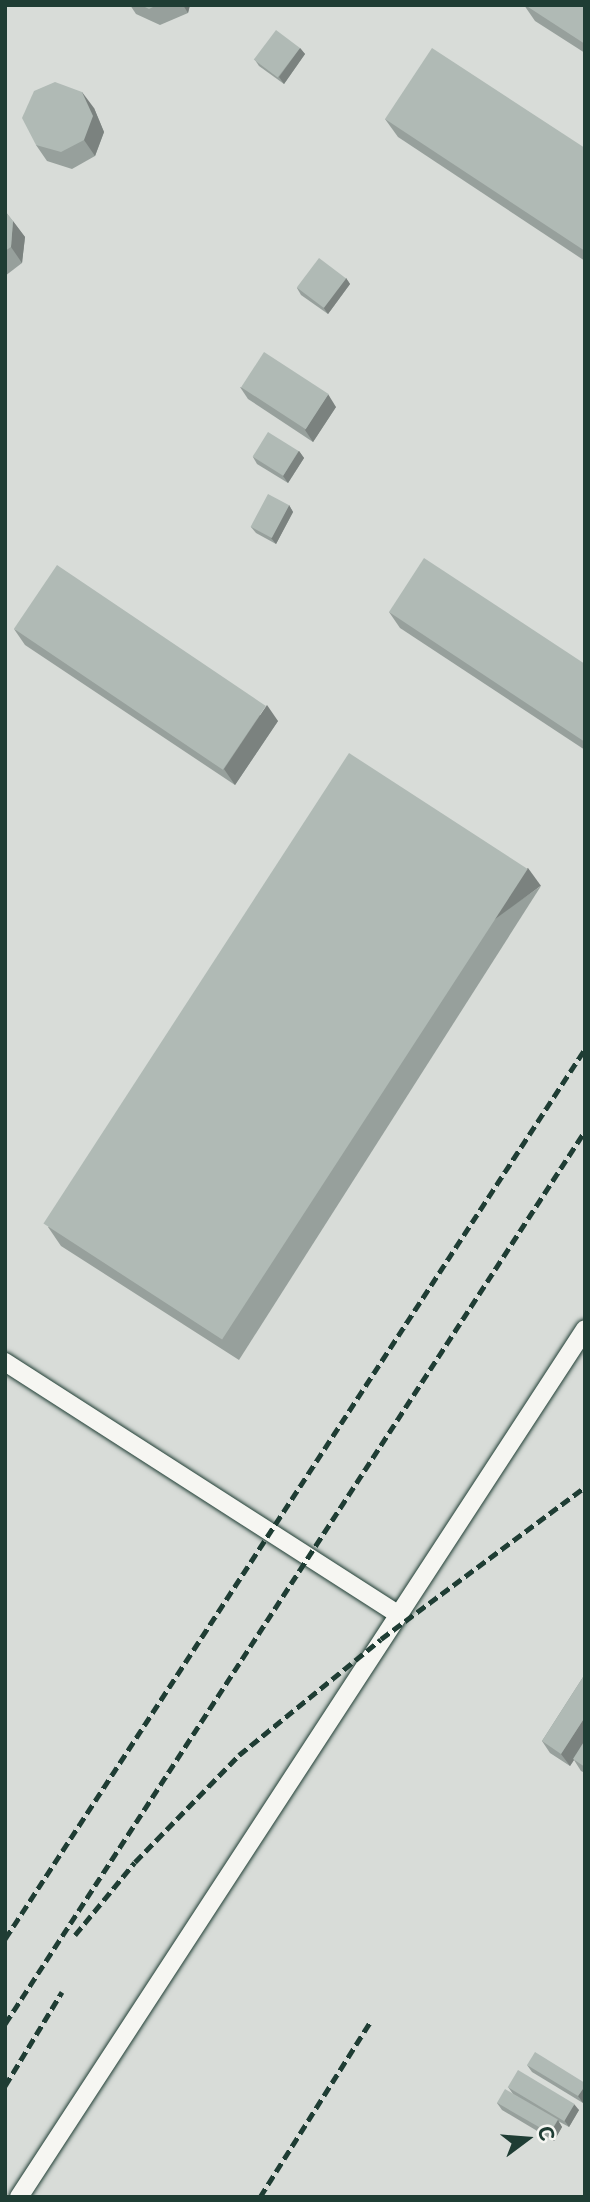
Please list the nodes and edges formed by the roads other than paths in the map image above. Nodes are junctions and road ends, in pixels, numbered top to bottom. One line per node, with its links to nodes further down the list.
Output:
1 (585, 1329): 3 (lane)
2 (5, 1362): 3 (lane)
3 (398, 1614): 4 (lane)
4 (19, 2197)

